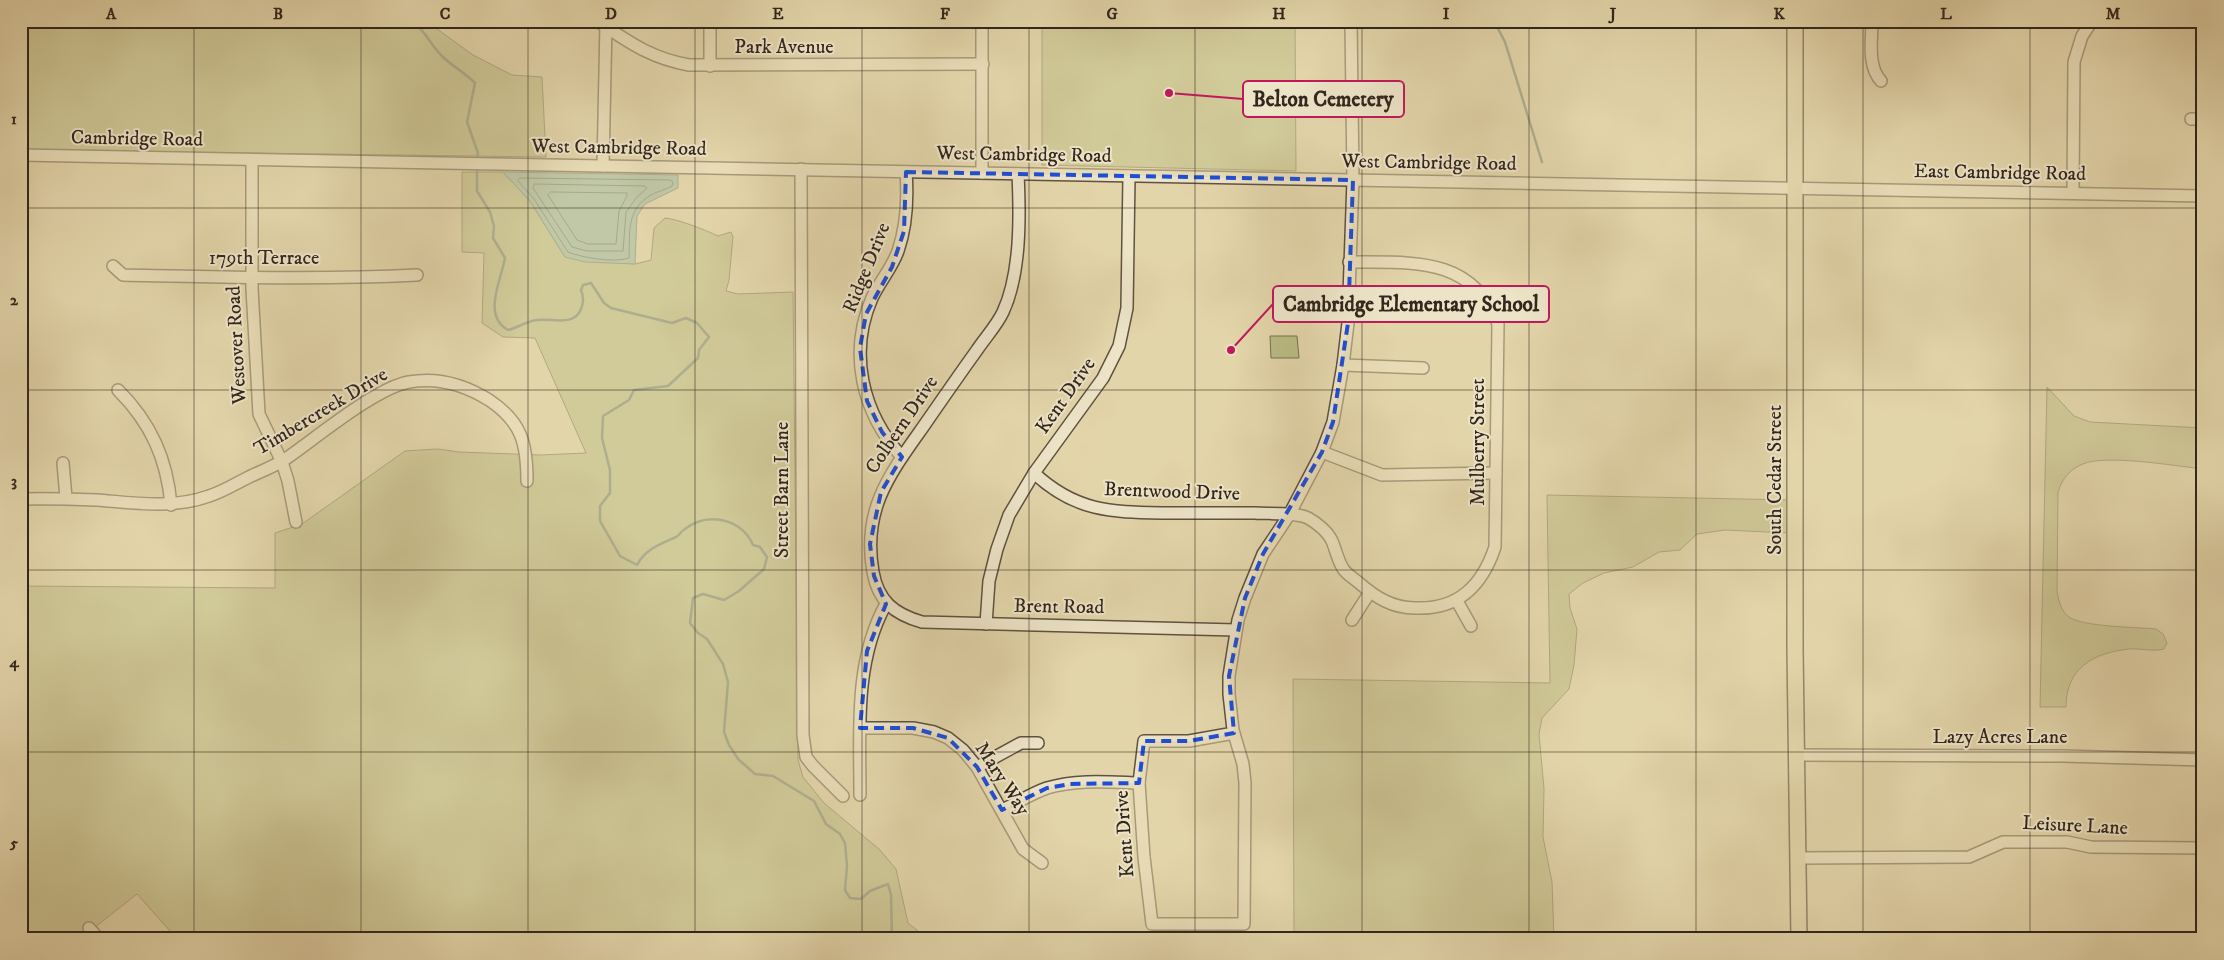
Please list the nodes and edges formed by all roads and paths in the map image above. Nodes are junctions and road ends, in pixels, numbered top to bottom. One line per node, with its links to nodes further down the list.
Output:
1 (710, 21): 9 (street)
2 (982, 21): 8 (street)
3 (1351, 21): 19 (street)
4 (1795, 21): 20 (main road, South Cedar Street)
5 (1872, 21): 10 (street)
6 (2092, 21): 21 (street)
7 (603, 23): 9 (street, Park Avenue); 13 (street)
8 (983, 64): 9 (street, Park Avenue); 16 (street)
9 (710, 66)
10 (1881, 81)
11 (21, 155): 12 (street, Cambridge Road)
12 (252, 160): 13 (street, West Cambridge Road); 26 (street, Westover Road)
13 (603, 166): 14 (street, West Cambridge Road)
14 (801, 169): 15 (street, West Cambridge Road); 58 (street, Street Barn Lane)
15 (906, 172): 16 (street, West Cambridge Road); 31 (street, Ridge Drive)
16 (982, 174): 17 (street, West Cambridge Road)
17 (1018, 174): 18 (street, West Cambridge Road); 31 (street, Colbern Drive)
18 (1129, 176): 19 (street, West Cambridge Road); 34 (street, Kent Drive)
19 (1353, 180): 20 (street, West Cambridge Road); 23 (street)
20 (1796, 189): 21 (street, East Cambridge Road); 53 (main road, South Cedar Street)
21 (2073, 194): 22 (street, East Cambridge Road)
22 (2203, 196)
23 (1349, 262): 27 (street); 35 (street, Mulberry Street)
24 (113, 266): 26 (street, 179th Terrace)
25 (417, 275): 26 (street, 179th Terrace)
26 (252, 278): 32 (street, Westover Road)
27 (1343, 365): 28 (street); 30 (street)
28 (1423, 368)
29 (118, 390): 39 (street)
30 (1322, 452): 35 (street); 40 (street)
31 (902, 457): 45 (street, Colbern Drive)
32 (282, 462): 36 (street, Timbercreek Drive); 39 (street, Timbercreek Drive); 41 (street, Westover Road)
33 (63, 463): 37 (street)
34 (1034, 473): 40 (street, Brentwood Drive); 47 (street, Kent Drive)
35 (1496, 473): 42 (street, Mulberry Street)
36 (527, 481)
37 (66, 498): 38 (street, Timbercreek Drive); 39 (street, Timbercreek Drive)
38 (21, 499)
39 (171, 505)
40 (1289, 514): 43 (street, Brentwood Drive); 49 (street)
41 (296, 522)
42 (1495, 548): 44 (street, Brentwood Drive)
43 (1370, 592): 44 (street, Brentwood Drive); 46 (street)
44 (1457, 601): 48 (street)
45 (886, 604): 47 (street, Brent Road); 50 (street)
46 (1352, 620)
47 (986, 624): 49 (street, Brent Road)
48 (1471, 626)
49 (1236, 630): 51 (street)
50 (860, 728): 55 (street, Mary Way); 57 (street)
51 (1234, 733): 56 (street, Kent Drive); 56 (street, Kent Drive)
52 (1038, 743): 55 (street)
53 (1797, 755): 54 (street, Lazy Acres Lane); 61 (main road, South Cedar Street)
54 (2203, 760)
55 (976, 767): 59 (street, Mary Way)
56 (1140, 783): 59 (street)
57 (860, 795)
58 (843, 796)
59 (1002, 810): 62 (street, Mary Way)
60 (2203, 848): 61 (street, Leisure Lane)
61 (1798, 858): 65 (main road, South Cedar Street)
62 (1042, 863)
63 (89, 928): 64 (street)
64 (99, 939)
65 (1799, 939)

